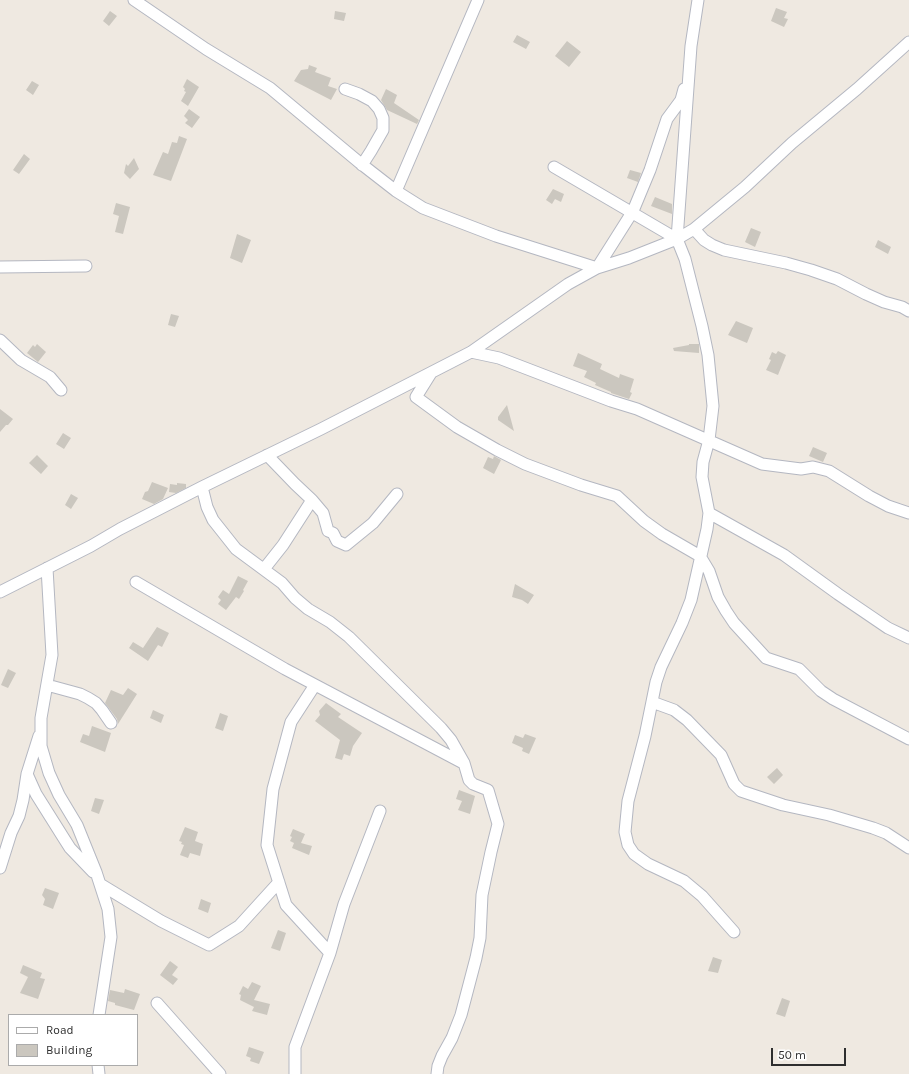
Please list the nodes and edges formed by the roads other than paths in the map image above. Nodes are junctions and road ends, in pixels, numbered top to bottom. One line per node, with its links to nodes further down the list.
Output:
1 (134, 0): 7 (street)
2 (478, 0): 9 (street)
3 (698, 0): 5 (street)
4 (909, 42): 11 (street)
5 (690, 70): 10 (street); 12 (street)
6 (345, 89): 7 (street)
7 (362, 165): 9 (street)
8 (554, 167): 10 (street)
9 (396, 191): 15 (street)
10 (632, 212): 12 (street); 15 (street)
11 (694, 229): 12 (street); 16 (street)
12 (677, 239): 15 (street); 21 (street)
13 (86, 266): 14 (street)
14 (0, 267)
15 (597, 268): 18 (street)
16 (909, 311)
17 (0, 340): 20 (street)
18 (471, 352): 19 (street); 21 (street)
19 (431, 373): 22 (street); 28 (street)
20 (61, 390)
21 (709, 440): 26 (street); 27 (street)
22 (267, 455): 23 (street); 25 (street)
23 (202, 487): 29 (street); 30 (street)
24 (397, 494): 25 (street)
25 (312, 500): 30 (street)
26 (709, 513): 28 (street); 33 (street)
27 (909, 513)
28 (700, 556): 36 (street); 39 (street)
29 (47, 568): 32 (street); 34 (street)
30 (264, 569): 40 (street)
31 (136, 582): 35 (street)
32 (0, 592)
33 (909, 638)
34 (47, 685): 37 (street); 38 (street)
35 (315, 685): 40 (street); 46 (street)
36 (652, 702): 43 (street); 47 (street)
37 (111, 723)
38 (40, 732): 41 (street); 45 (street)
39 (909, 739)
40 (464, 763): 53 (street)
41 (26, 774): 44 (street); 45 (street)
42 (380, 811): 48 (street)
43 (909, 848)
44 (0, 868)
45 (99, 880): 46 (street); 50 (street)
46 (279, 882): 48 (street)
47 (734, 932)
48 (330, 953): 52 (street)
49 (157, 1003): 51 (street)
50 (99, 1014)
51 (220, 1074)
52 (295, 1074)
53 (438, 1074)

